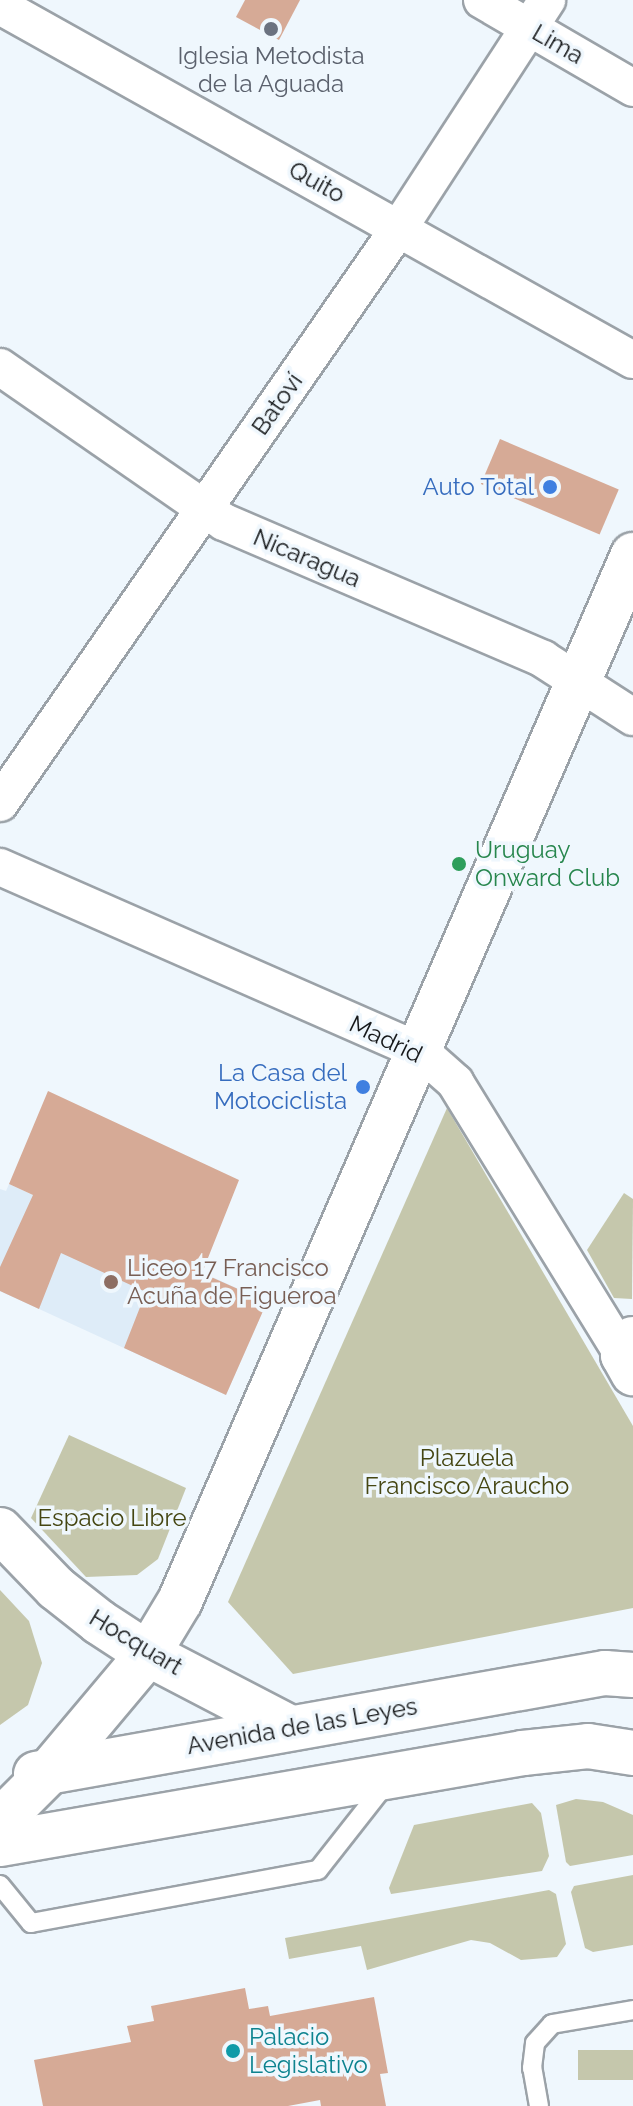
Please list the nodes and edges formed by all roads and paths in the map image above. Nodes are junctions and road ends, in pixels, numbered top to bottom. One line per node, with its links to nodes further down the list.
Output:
1 (482, 0): 3 (street, Lima)
2 (0, 6): 5 (street, Quito)
3 (540, 14): 4 (street, Lima); 5 (street, Batoví)
4 (633, 88)
5 (399, 228): 6 (street, Quito); 8 (street, Batoví)
6 (633, 360)
7 (0, 367): 8 (street, Nicaragua)
8 (205, 509): 10 (street, Nicaragua); 12 (street, Batoví)
9 (633, 555): 10 (main road)
10 (580, 682): 11 (street, Nicaragua); 14 (main road)
11 (633, 717)
12 (0, 803)
13 (0, 867): 14 (street, Madrid)
14 (420, 1051): 15 (street, Madrid); 17 (main road)
15 (630, 1356)
16 (0, 1530): 17 (main road, Hocquart)
17 (148, 1654): 20 (main road, Hocquart); 23 (main road)
18 (624, 1670): 19 (main road, Avenida de las Leyes)
19 (515, 1689): 20 (main road, Avenida de las Leyes); 21 (main road)
20 (290, 1728): 23 (main road, Avenida de las Leyes)
21 (588, 1746): 22 (main road); 24 (main road)
22 (633, 1753)
23 (49, 1772): 25 (main road, Avenida de las Leyes); 26 (main road)
24 (392, 1776): 27 (main road); 28 (lane)
25 (0, 1780)
26 (0, 1821)
27 (0, 1844)
28 (0, 1885)
29 (633, 2010): 30 (lane)
30 (539, 2106)

